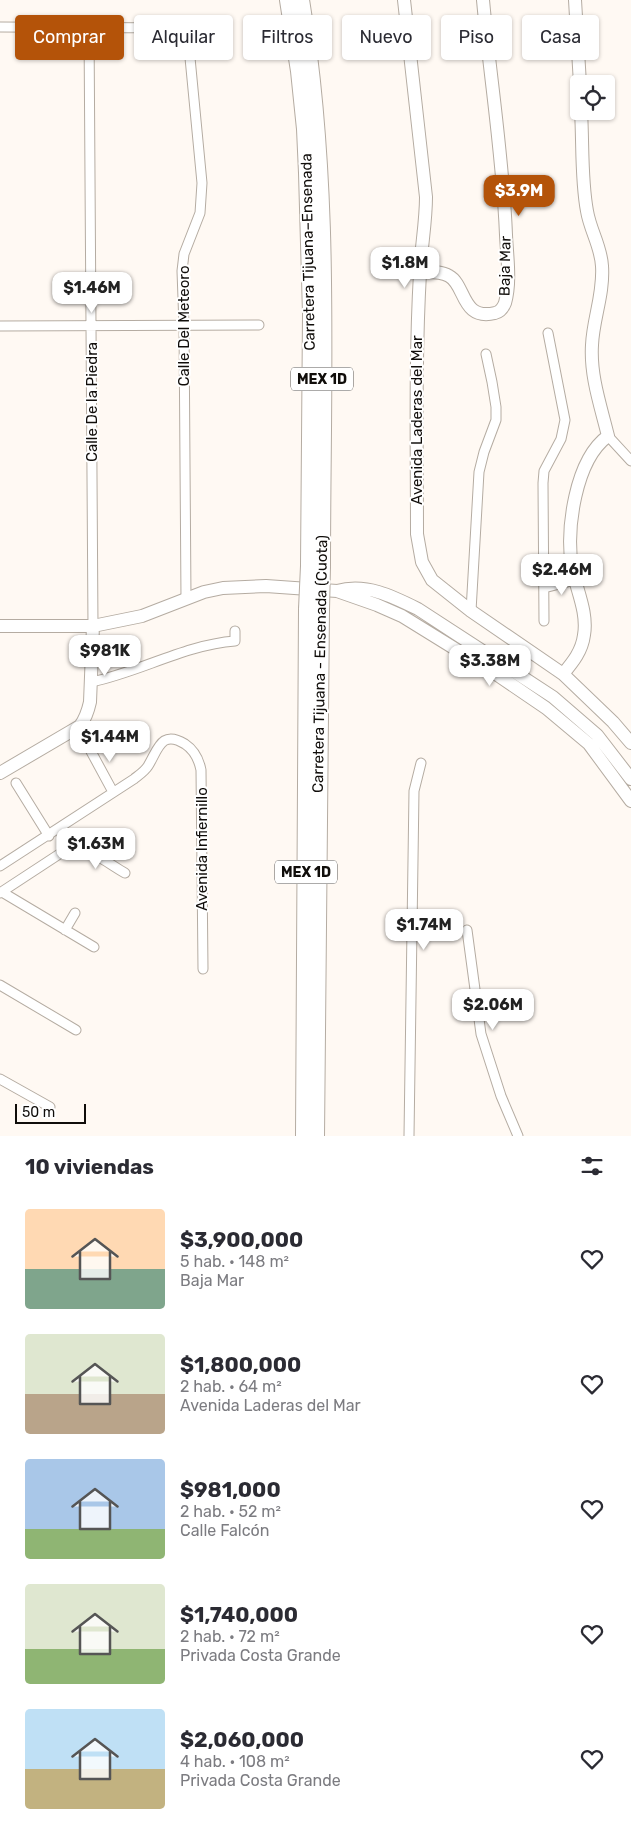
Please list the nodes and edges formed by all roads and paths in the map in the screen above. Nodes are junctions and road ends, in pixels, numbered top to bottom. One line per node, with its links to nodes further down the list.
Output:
1 (288, 0): 22 (highway, Carretera Tijuana–Ensenada / MEX 1D)
2 (302, 0): 12 (highway, Carretera Tijuana–Ensenada / MEX 1D)
3 (404, 0): 13 (street, Avenida Laderas del Mar)
4 (483, 0): 13 (street, Baja Mar)
5 (575, 0): 10 (street)
6 (0, 27): 7 (street)
7 (15, 27)
8 (124, 27): 17 (street, Calle Del Meteoro)
9 (89, 60): 16 (street, Calle De la Piedra)
10 (579, 75)
11 (581, 120): 20 (street)
12 (322, 191): 22 (highway, Carretera Tijuana - Ensenada (Cuota) / MEX 1D)
13 (420, 272): 28 (street, Avenida Laderas del Mar)
14 (259, 325): 17 (street)
15 (0, 326): 16 (street)
16 (92, 326): 17 (street); 31 (street, Calle De la Piedra)
17 (184, 326): 26 (street, Calle Del Meteoro)
18 (548, 333): 24 (street)
19 (486, 354): 28 (street)
20 (608, 436): 21 (street); 23 (street)
21 (631, 461)
22 (315, 566): 27 (highway, Carretera Tijuana - Ensenada (Cuota) / MEX 1D, bridge)
23 (575, 580): 24 (street); 33 (street)
24 (544, 588): 29 (street)
25 (337, 591): 26 (street); 39 (street); 42 (street)
26 (186, 598): 31 (street)
27 (314, 609): 56 (highway, Carretera Tijuana - Ensenada (Cuota) / MEX 1D); 57 (highway, Carretera Tijuana - Ensenada (Cuota) / MEX 1D)
28 (471, 611): 33 (street, Avenida Laderas del Mar)
29 (544, 621)
30 (0, 626): 31 (street)
31 (92, 626): 34 (street)
32 (235, 630): 34 (street)
33 (563, 674): 35 (street, Avenida Laderas del Mar)
34 (91, 682): 38 (street)
35 (631, 743)
36 (87, 744): 41 (street)
37 (420, 762): 58 (street)
38 (0, 773)
39 (631, 779)
40 (16, 783): 43 (street)
41 (112, 792): 43 (street); 51 (street, Avenida Infiernillo)
42 (631, 801)
43 (49, 836): 44 (street)
44 (0, 866)
45 (125, 873): 46 (street)
46 (1, 892): 48 (street)
47 (75, 913): 48 (street)
48 (65, 930): 50 (street)
49 (467, 930): 59 (street)
50 (94, 947)
51 (203, 969)
52 (0, 984): 53 (street)
53 (76, 1030)
54 (0, 1079): 55 (street)
55 (50, 1107)
56 (304, 1136)
57 (316, 1136)
58 (409, 1136)
59 (518, 1136)

